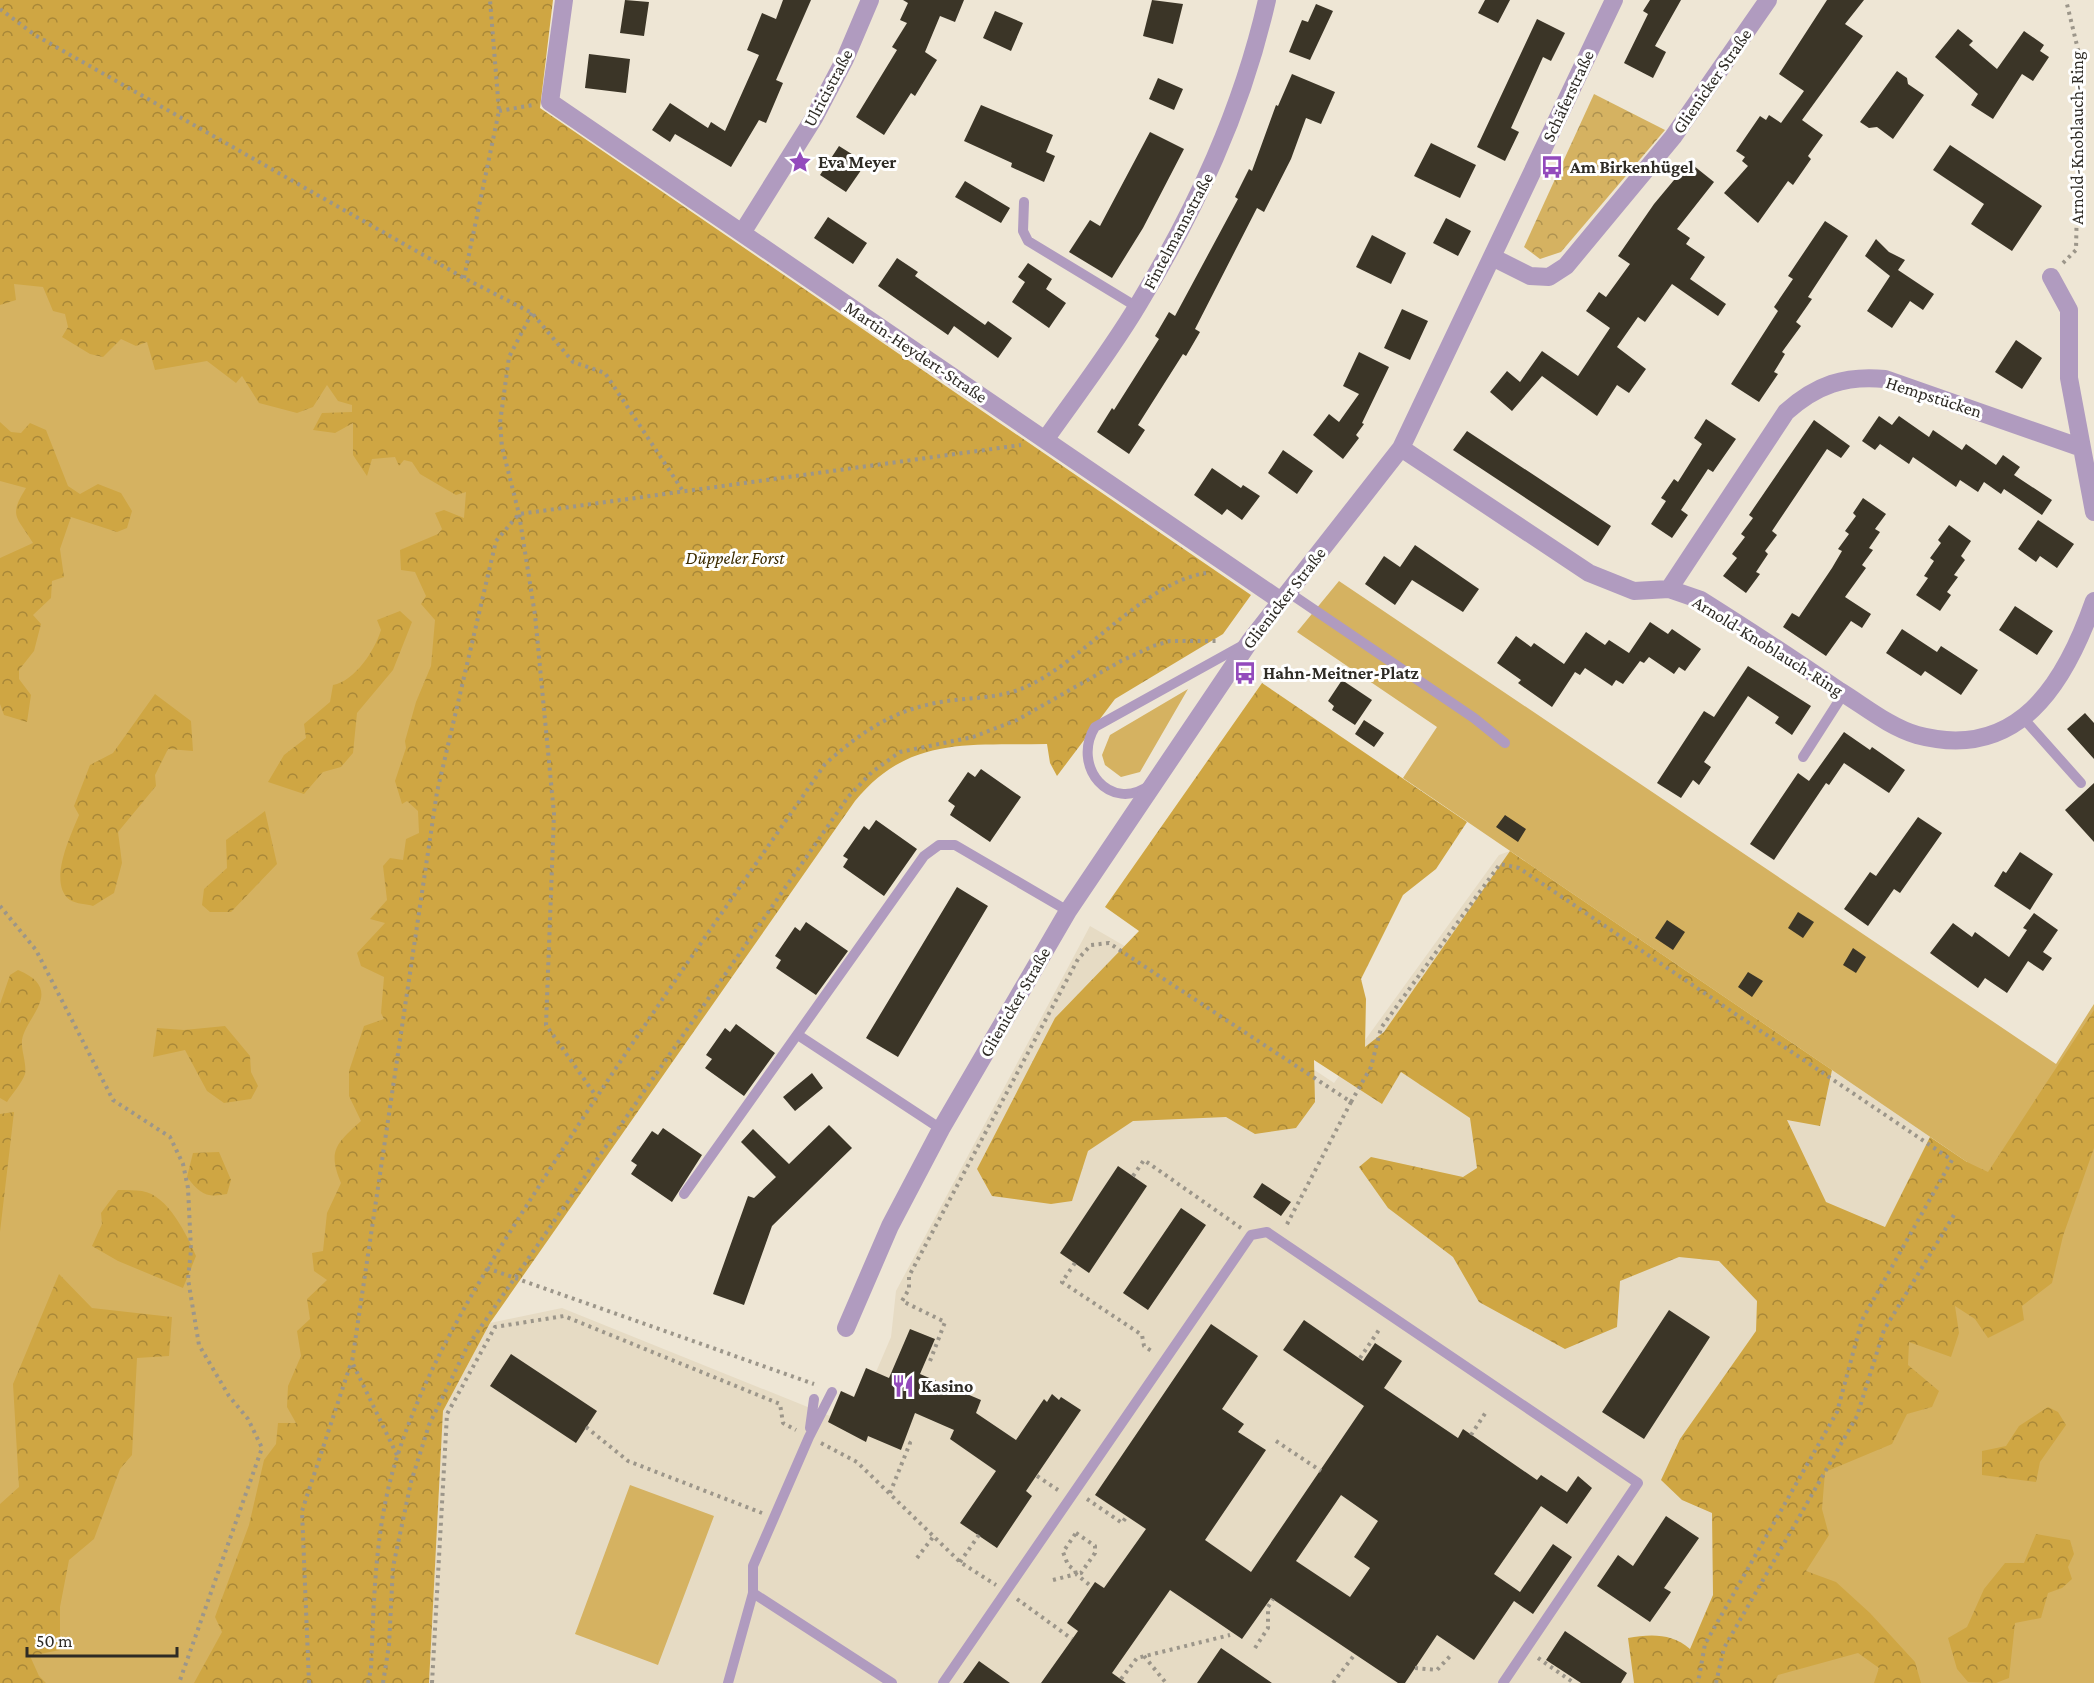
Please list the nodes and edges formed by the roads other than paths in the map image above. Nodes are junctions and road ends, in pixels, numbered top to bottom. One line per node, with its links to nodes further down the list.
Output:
1 (564, 0): 7 (street, Martin-Heydert-Straße)
2 (870, 0): 7 (street, Ulricistraße)
3 (1267, 0): 10 (street, Fintelmannstraße)
4 (1614, 0): 8 (street, Schäferstraße)
5 (1768, 0): 8 (street, Glienicker Straße)
6 (1024, 202): 10 (lane)
7 (742, 233): 11 (street, Martin-Heydert-Straße)
8 (1492, 257): 12 (street, Glienicker Straße)
9 (2050, 277): 13 (street)
10 (1137, 307): 11 (street, Fintelmannstraße)
11 (1046, 440): 16 (street, Martin-Heydert-Straße)
12 (1401, 448): 15 (street, Arnold-Knoblauch-Ring); 16 (street, Glienicker Straße)
13 (2082, 448): 14 (street); 15 (street, Hempstücken)
14 (2094, 512)
15 (1669, 589): 19 (street, Arnold-Knoblauch-Ring)
16 (1285, 597): 18 (street, Glienicker Straße); 21 (lane)
17 (2094, 602): 20 (street, Arnold-Knoblauch-Ring)
18 (1250, 641): 23 (street, Glienicker Straße); 23 (lane)
19 (1844, 693): 20 (street, Arnold-Knoblauch-Ring); 22 (lane)
20 (2023, 718): 24 (lane)
21 (1505, 743)
22 (1803, 757)
23 (1155, 781): 25 (street, Glienicker Straße)
24 (2081, 783)
25 (1068, 911): 26 (lane); 27 (street, Glienicker Straße)
26 (798, 1035): 27 (lane); 28 (lane)
27 (941, 1129): 29 (street, Glienicker Straße)
28 (684, 1194)
29 (846, 1328)
30 (832, 1392): 32 (lane)
31 (814, 1399): 32 (lane)
32 (809, 1437): 33 (lane)
33 (753, 1593): 34 (lane); 35 (lane)
34 (728, 1683)
35 (892, 1683)
36 (943, 1683): 37 (lane)
37 (1503, 1683)

